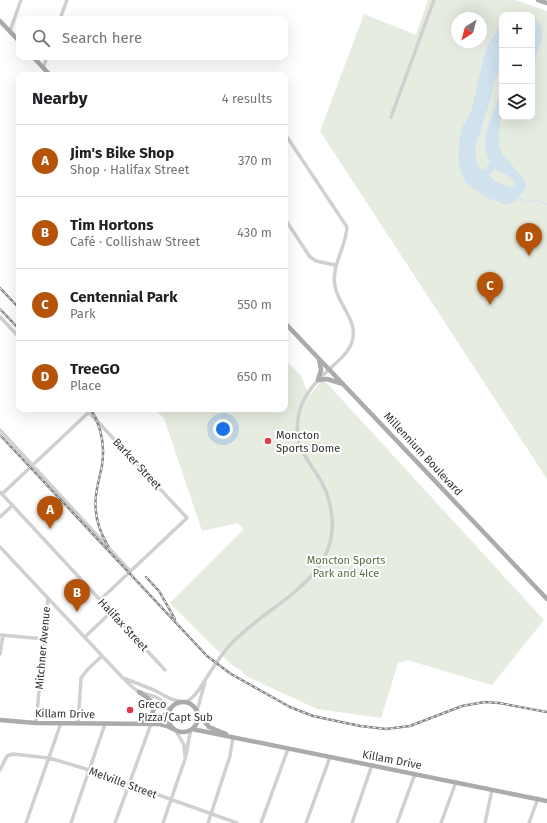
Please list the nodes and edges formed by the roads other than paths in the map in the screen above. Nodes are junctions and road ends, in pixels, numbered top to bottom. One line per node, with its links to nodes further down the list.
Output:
1 (21, 0): 8 (street)
2 (67, 0): 6 (street)
3 (434, 0): 14 (street)
4 (538, 0): 5 (main road)
5 (547, 3)
6 (61, 16)
7 (1, 22): 8 (main road)
8 (10, 31): 9 (main road)
9 (16, 38)
10 (36, 60): 12 (main road)
11 (46, 60): 12 (street)
12 (43, 68): 13 (main road)
13 (47, 72)
14 (391, 117)
15 (288, 138): 17 (street)
16 (288, 224): 17 (street)
17 (335, 266): 22 (street)
18 (0, 317): 20 (street)
19 (288, 326): 21 (main road, Millennium Boulevard)
20 (16, 334)
21 (319, 357): 22 (main road, Millennium Boulevard); 23 (main road)
22 (330, 369): 23 (street); 24 (main road, Millennium Boulevard)
23 (318, 380): 24 (main road); 43 (street)
24 (344, 384): 34 (main road, Millennium Boulevard)
25 (89, 412): 27 (street); 32 (street, Barker Street)
26 (0, 430): 27 (street)
27 (33, 465): 28 (street); 32 (street)
28 (1, 493): 29 (street, Halifax Street)
29 (13, 505): 30 (street); 35 (street, Halifax Street)
30 (0, 517)
31 (0, 547): 33 (street)
32 (130, 571): 35 (street)
33 (48, 598): 38 (street); 39 (street, Mitchner Avenue)
34 (547, 599)
35 (100, 600): 36 (street, Halifax Street)
36 (111, 612): 38 (street); 42 (street, Halifax Street)
37 (1, 635): 39 (street); 40 (street)
38 (85, 637): 41 (street)
39 (45, 639): 50 (street, Mitchner Avenue)
40 (0, 654)
41 (102, 656): 44 (street); 53 (street)
42 (165, 670)
43 (208, 675): 46 (street); 48 (street)
44 (121, 676): 45 (street); 46 (street)
45 (139, 692): 47 (street); 52 (main road)
46 (184, 702): 47 (main road); 48 (main road)
47 (169, 711): 52 (main road, Killam Drive); 57 (main road)
48 (197, 712): 58 (main road); 59 (main road, Killam Drive)
49 (0, 720): 50 (main road, Killam Drive)
50 (36, 723): 51 (main road, Killam Drive)
51 (61, 723): 53 (main road, Killam Drive); 62 (street)
52 (137, 723): 55 (main road, Killam Drive)
53 (78, 724): 54 (main road, Killam Drive)
54 (105, 724): 55 (main road, Killam Drive); 66 (street)
55 (130, 724): 56 (main road, Killam Drive)
56 (151, 724): 57 (main road, Killam Drive); 69 (street)
57 (174, 730): 58 (main road); 63 (street)
58 (192, 730): 59 (main road, Killam Drive); 63 (street)
59 (233, 737): 60 (main road, Killam Drive); 74 (street)
60 (288, 749): 61 (main road, Killam Drive); 81 (street)
61 (330, 757): 64 (main road, Killam Drive); 82 (street)
62 (49, 758): 65 (street, Melville Street); 66 (street, Melville Street); 75 (street)
63 (185, 759): 72 (street)
64 (372, 765): 67 (main road, Killam Drive); 83 (street)
65 (0, 770)
66 (90, 770): 69 (street, Melville Street); 76 (street)
67 (415, 774): 68 (main road, Killam Drive); 84 (street)
68 (456, 782): 70 (main road, Killam Drive); 85 (street)
69 (128, 785): 72 (street, Melville Street); 77 (street)
70 (492, 790): 71 (main road, Killam Drive); 86 (street)
71 (538, 798): 73 (main road, Killam Drive); 87 (street)
72 (171, 800): 74 (street, Melville Street); 78 (street)
73 (547, 801)
74 (211, 814): 79 (street); 80 (street, Melville Street)
75 (26, 823)
76 (70, 823)
77 (114, 823)
78 (163, 823)
79 (208, 823)
80 (237, 823)
81 (261, 823)
82 (306, 823)
83 (352, 823)
84 (397, 823)
85 (441, 823)
86 (485, 823)
87 (529, 823)

